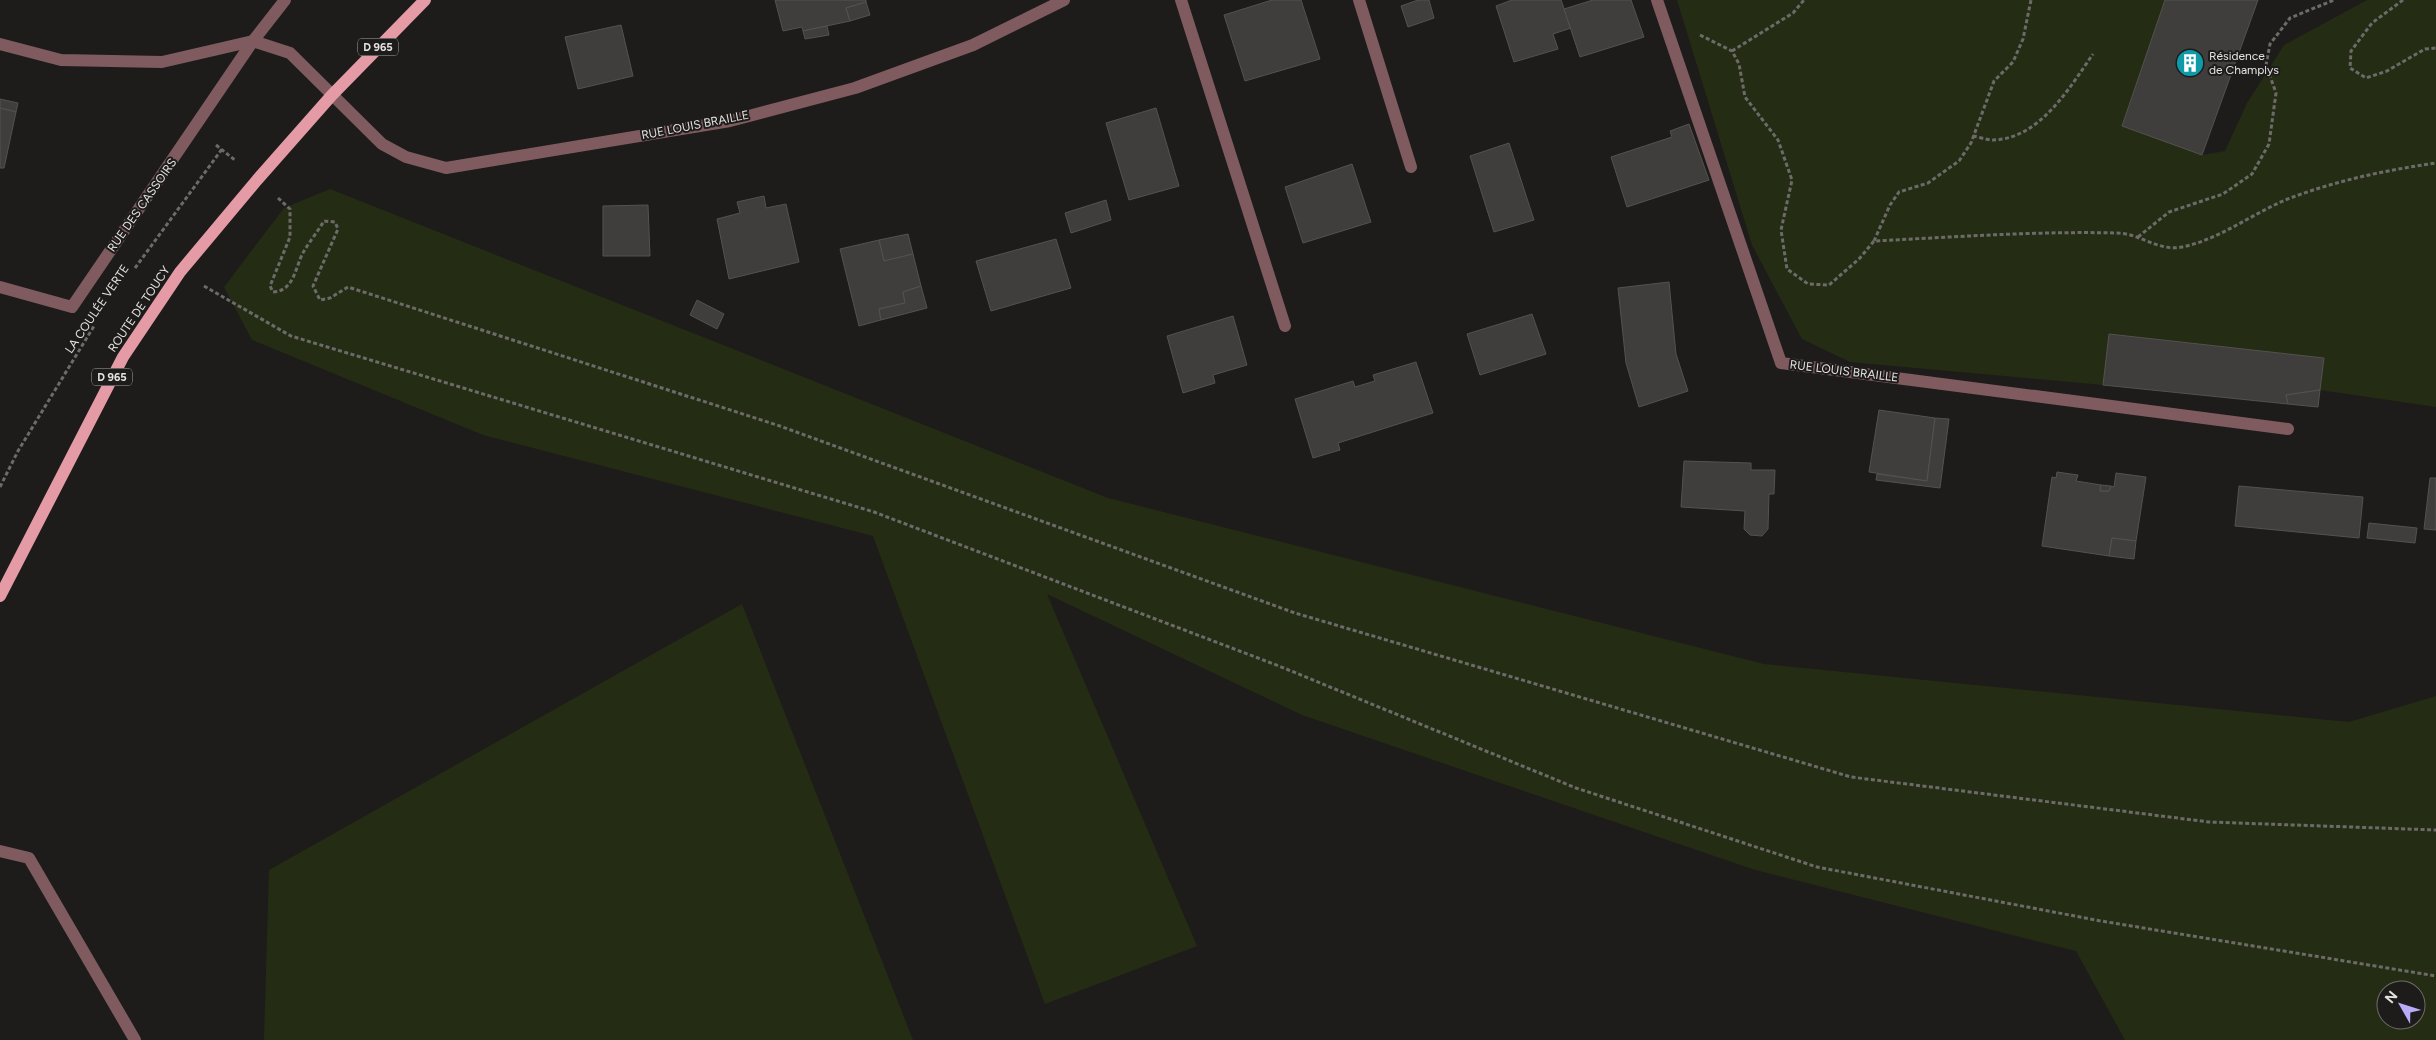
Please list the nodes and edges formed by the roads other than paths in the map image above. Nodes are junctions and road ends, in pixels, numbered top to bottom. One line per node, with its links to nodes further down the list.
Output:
1 (284, 0): 7 (street)
2 (425, 0): 9 (main road, D 965)
3 (1064, 0): 9 (street, RUE LOUIS BRAILLE)
4 (1181, 0): 12 (street)
5 (1360, 0): 10 (street)
6 (1658, 0): 13 (street, RUE LOUIS BRAILLE)
7 (253, 41): 8 (street); 9 (street, RUE LOUIS BRAILLE); 11 (street, RUE DES CASSOIRS)
8 (0, 44)
9 (332, 95): 14 (main road, ROUTE DE TOUCY / D 965)
10 (1411, 167)
11 (0, 287)
12 (1285, 326)
13 (2288, 429)
14 (0, 596)
15 (0, 851): 16 (street)
16 (135, 1040)

